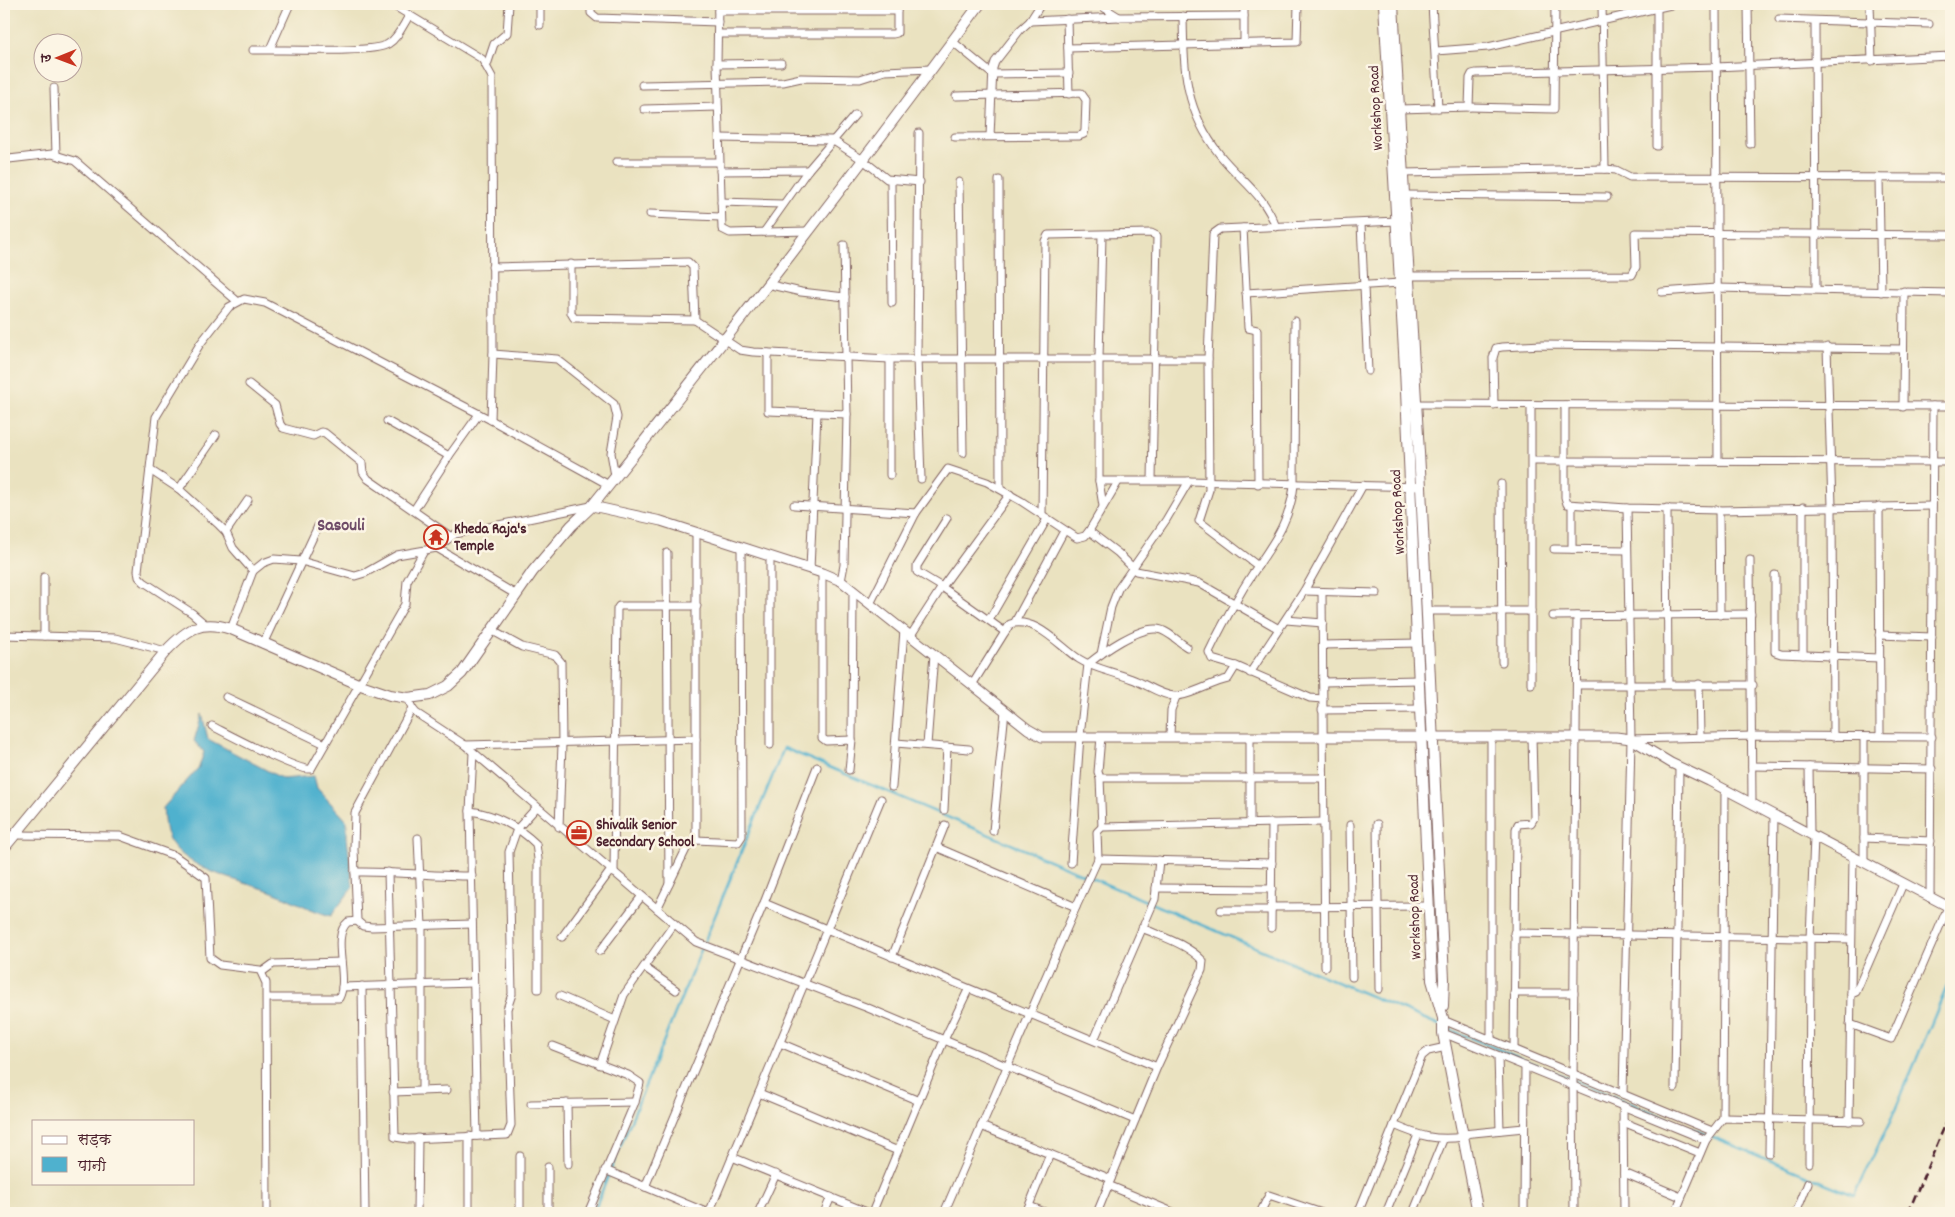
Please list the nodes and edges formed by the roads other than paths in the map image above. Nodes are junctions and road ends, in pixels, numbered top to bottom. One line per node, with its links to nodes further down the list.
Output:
1 (290, 4): 42 (street)
2 (391, 4): 23 (street)
3 (508, 4): 50 (street)
4 (540, 4): 35 (street)
5 (590, 4): 31 (street)
6 (980, 4): 38 (main road)
7 (1041, 4): 30 (street)
8 (1098, 4): 26 (street)
9 (1244, 4): 25 (street)
10 (1298, 4): 39 (street)
11 (1384, 4): 101 (main road, Workshop Road)
12 (1393, 4): 69 (main road, Workshop Road)
13 (1432, 4): 44 (street)
14 (1555, 4): 36 (street)
15 (1602, 4): 28 (street)
16 (1675, 4): 22 (street)
17 (1716, 4): 52 (street)
18 (1748, 4): 51 (street)
19 (1870, 4): 33 (street)
20 (897, 7): 21 (street); 37 (street)
21 (718, 8): 31 (street)
22 (1657, 9): 28 (street); 53 (street)
23 (409, 16): 42 (street); 50 (street)
24 (1183, 16): 25 (street); 26 (street); 40 (street)
25 (1244, 16): 39 (street)
26 (1119, 17): 27 (street)
27 (1067, 19): 30 (street); 41 (street)
28 (1602, 19): 36 (street); 55 (street)
29 (1779, 19): 32 (street)
30 (1030, 21): 57 (street)
31 (718, 22): 37 (street)
32 (1815, 22): 33 (street); 47 (street)
33 (1871, 23): 34 (street); 46 (street)
34 (1929, 24)
35 (540, 25)
36 (1554, 31): 44 (street); 56 (street)
37 (718, 34): 49 (street)
38 (952, 42): 54 (main road); 57 (street)
39 (1244, 42): 40 (street)
40 (1183, 45): 41 (street); 104 (street)
41 (1068, 48): 58 (street)
42 (270, 49): 43 (street)
43 (253, 50)
44 (1436, 51): 67 (street)
45 (1951, 56): 46 (street)
46 (1872, 61): 47 (street)
47 (1814, 62): 51 (street); 88 (street)
48 (782, 63): 49 (street)
49 (716, 64): 59 (street)
50 (487, 65): 114 (street)
51 (1750, 66): 52 (street); 76 (street)
52 (1716, 67): 53 (street); 87 (street)
53 (1657, 68): 55 (street); 77 (street)
54 (932, 69): 59 (street); 79 (main road)
55 (1604, 69): 56 (street); 83 (street)
56 (1555, 71): 65 (street); 65 (street)
57 (992, 74): 58 (street); 63 (street)
58 (1068, 74): 62 (street)
59 (717, 84): 60 (street); 66 (street)
60 (642, 85)
61 (54, 88): 78 (street)
62 (1069, 94): 63 (street); 72 (street)
63 (991, 95): 64 (street); 72 (street)
64 (956, 96)
65 (1469, 107): 67 (street)
66 (718, 108): 68 (street); 74 (street)
67 (1438, 108): 69 (street)
68 (644, 109)
69 (1399, 109): 86 (main road, Workshop Road)
70 (855, 115): 75 (street)
71 (919, 133): 93 (street)
72 (990, 136): 73 (street)
73 (956, 137)
74 (720, 138): 75 (street); 82 (street)
75 (832, 140): 79 (street); 84 (street)
76 (1750, 144)
77 (1656, 146)
78 (56, 155): 80 (street); 127 (street)
79 (863, 160): 92 (street); 105 (main road)
80 (4, 162)
81 (616, 162): 82 (street)
82 (719, 162): 85 (street)
83 (1605, 169): 86 (street); 87 (street)
84 (808, 170): 85 (street); 98 (street)
85 (720, 172): 97 (street)
86 (1403, 173): 95 (main road, Workshop Road)
87 (1717, 176): 88 (street); 107 (street)
88 (1815, 178): 89 (street); 109 (street)
89 (1879, 178): 90 (street); 110 (street)
90 (1951, 178)
91 (999, 180): 139 (street)
92 (891, 181): 93 (street); 128 (street)
93 (920, 182): 138 (street)
94 (959, 182): 144 (street)
95 (1404, 196): 96 (street); 115 (main road, Workshop Road)
96 (1607, 197)
97 (721, 202): 98 (street); 100 (street)
98 (782, 204): 106 (street)
99 (650, 214): 100 (street)
100 (720, 217): 106 (street)
101 (1397, 221): 102 (street); 116 (main road, Workshop Road)
102 (1361, 224): 104 (street); 118 (street)
103 (1243, 228): 104 (street); 124 (street); 142 (street)
104 (1276, 228)
105 (808, 231): 106 (street); 117 (main road)
106 (764, 232)
107 (1717, 232): 109 (street); 115 (street); 119 (street)
108 (1102, 235): 140 (street); 141 (street); 145 (street)
109 (1816, 235): 110 (street); 120 (street)
110 (1879, 235): 111 (street); 122 (street)
111 (1951, 235)
112 (844, 245): 126 (street)
113 (571, 264): 114 (street); 129 (street); 129 (street)
114 (492, 267): 136 (street)
115 (1408, 276): 148 (main road, Workshop Road)
116 (1400, 283): 118 (street); 148 (main road, Workshop Road)
117 (767, 284): 126 (street); 131 (main road)
118 (1364, 286): 124 (street); 146 (street)
119 (1716, 288): 120 (street); 121 (street); 132 (street)
120 (1816, 289): 122 (street)
121 (1662, 292)
122 (1881, 292): 123 (street)
123 (1904, 292): 125 (street); 134 (street)
124 (1246, 293): 180 (street)
125 (1951, 293)
126 (845, 297): 137 (street)
127 (238, 301): 158 (street); 171 (street)
128 (892, 303)
129 (695, 320): 131 (street)
130 (1294, 321): 182 (street)
131 (724, 340): 135 (street); 174 (main road)
132 (1716, 346): 133 (street); 149 (street); 152 (street)
133 (1827, 346): 134 (street); 155 (street)
134 (1903, 349): 156 (street)
135 (768, 353): 137 (street); 157 (street)
136 (493, 354): 160 (street); 174 (street)
137 (846, 358): 143 (street); 159 (street)
138 (917, 358): 143 (street); 144 (street); 173 (street)
139 (1001, 358): 144 (street); 145 (street); 185 (street)
140 (1099, 358): 141 (street); 145 (street); 176 (street)
141 (1155, 358): 142 (street); 175 (street)
142 (1208, 358): 179 (street)
143 (890, 359): 172 (street)
144 (961, 359): 163 (street)
145 (1046, 359): 204 (street)
146 (1368, 371)
147 (249, 384): 201 (street)
148 (1411, 404): 149 (street); 184 (main road, Workshop Road)
149 (1494, 405): 150 (street)
150 (1531, 405): 151 (street); 167 (street)
151 (1565, 405): 152 (street); 165 (street)
152 (1716, 405): 155 (street); 168 (street)
153 (1933, 406): 154 (street); 156 (street); 169 (street)
154 (1951, 406)
155 (1829, 407): 156 (street); 166 (street)
156 (1903, 407)
157 (817, 413): 159 (street); 192 (street)
158 (479, 414): 160 (street); 164 (street)
159 (847, 414): 197 (street)
160 (491, 420): 174 (street)
161 (387, 421): 164 (street)
162 (216, 435): 186 (street)
163 (962, 453)
164 (449, 456): 201 (street)
165 (1565, 460): 167 (street); 168 (street); 190 (street)
166 (1829, 460): 168 (street); 169 (street); 194 (street)
167 (1532, 461): 242 (street)
168 (1718, 461)
169 (1932, 462): 170 (street); 196 (street)
170 (1951, 462)
171 (150, 470): 186 (street); 253 (street)
172 (890, 475)
173 (921, 479)
174 (612, 480): 191 (main road)
175 (1152, 480): 177 (street); 178 (street)
176 (1099, 481): 178 (street); 193 (street)
177 (1189, 481): 179 (street); 223 (street)
178 (1118, 482): 193 (street)
179 (1209, 482): 180 (street); 222 (street)
180 (1258, 484): 182 (street)
181 (1501, 484): 241 (street)
182 (1294, 485): 183 (street); 222 (street)
183 (1363, 485): 184 (street); 232 (street)
184 (1416, 487): 240 (main road, Workshop Road); 263 (main road, Workshop Road)
185 (1000, 488): 187 (street); 203 (street)
186 (179, 489): 209 (street)
187 (1010, 494): 204 (street); 230 (street)
188 (248, 500): 209 (street)
189 (794, 505): 192 (street)
190 (1572, 505): 198 (street); 215 (street)
191 (592, 506): 210 (street); 211 (street); 235 (main road)
192 (813, 506): 197 (street); 224 (street)
193 (1103, 506): 208 (street)
194 (1832, 506): 195 (street); 200 (street); 271 (street)
195 (1879, 506): 196 (street); 260 (street)
196 (1932, 506): 262 (street)
197 (846, 508): 203 (street); 229 (street)
198 (1627, 508): 199 (street); 216 (street)
199 (1667, 508): 202 (street); 244 (street)
200 (1803, 508): 202 (street); 270 (street)
201 (414, 510): 211 (street)
202 (1719, 510): 245 (street)
203 (916, 513): 236 (street)
204 (1045, 517): 207 (street); 249 (street)
205 (946, 518): 230 (street)
206 (319, 524): 221 (street)
207 (1064, 531): 208 (street); 251 (street)
208 (1089, 531): 223 (street)
209 (226, 532): 225 (street)
210 (696, 532): 212 (street); 239 (street)
211 (450, 536): 213 (street)
212 (741, 547): 219 (street); 357 (street)
213 (437, 548): 217 (street); 235 (street)
214 (1554, 549): 215 (street)
215 (1572, 549): 216 (street)
216 (1627, 550): 248 (street)
217 (424, 551): 221 (street); 279 (street)
218 (667, 553): 238 (street)
219 (770, 556): 224 (street); 320 (street)
220 (1750, 560): 243 (street)
221 (301, 561): 225 (street); 264 (street)
222 (1258, 566): 237 (street)
223 (1131, 568): 237 (street); 269 (street)
224 (810, 569): 226 (street)
225 (253, 571): 254 (street)
226 (822, 573): 229 (street); 314 (street)
227 (1774, 575): 270 (street)
228 (44, 577): 261 (street)
229 (841, 582): 231 (street)
230 (942, 587): 249 (street); 258 (street)
231 (853, 590): 236 (street); 314 (street)
232 (1304, 591): 233 (street); 250 (street)
233 (1322, 592): 234 (street); 252 (street)
234 (1377, 593)
235 (515, 594): 256 (main road)
236 (870, 604): 258 (street)
237 (1236, 604): 255 (street); 275 (street)
238 (667, 605): 239 (street); 313 (street); 315 (street)
239 (697, 606): 311 (street)
240 (1426, 611): 241 (street); 310 (main road, Workshop Road)
241 (1502, 611): 242 (street); 273 (street)
242 (1532, 611): 281 (street)
243 (1750, 614): 245 (street); 286 (street)
244 (1669, 615): 245 (street); 248 (street); 282 (street)
245 (1720, 615)
246 (1553, 616): 247 (street)
247 (1577, 616): 248 (street); 284 (street)
248 (1628, 616): 285 (street)
249 (989, 620): 257 (street)
250 (1286, 620): 252 (street); 255 (street)
251 (1016, 622): 257 (street); 274 (street)
252 (1323, 623): 265 (street)
253 (206, 625): 254 (main road); 267 (main road)
254 (231, 629): 264 (main road)
255 (1279, 629): 276 (street)
256 (491, 630): 290 (main road); 318 (street)
257 (1005, 632): 280 (street)
258 (907, 633): 268 (street); 316 (street)
259 (4, 635): 261 (street)
260 (1878, 635): 262 (street); 272 (street)
261 (44, 636): 267 (street)
262 (1932, 637): 306 (street)
263 (1418, 643): 265 (street); 277 (main road, Workshop Road)
264 (263, 644): 279 (main road)
265 (1323, 645): 278 (street)
266 (1187, 647): 269 (street)
267 (166, 651): 353 (main road)
268 (934, 654): 280 (street); 321 (street)
269 (1101, 654): 274 (street)
270 (1803, 655): 271 (street)
271 (1833, 657): 272 (street); 304 (street)
272 (1878, 658): 299 (street)
273 (1502, 662)
274 (1088, 664): 288 (street); 295 (street)
275 (1236, 666): 276 (street); 288 (street)
276 (1250, 673): 289 (street)
277 (1419, 680): 278 (street); 291 (main road, Workshop Road)
278 (1322, 682): 289 (street)
279 (358, 684): 290 (main road); 317 (street)
280 (972, 684): 293 (street)
281 (1531, 684)
282 (1668, 684): 283 (street); 285 (street)
283 (1699, 684): 286 (street); 303 (street)
284 (1577, 685): 285 (street); 302 (street)
285 (1629, 685): 312 (street)
286 (1753, 685): 298 (street)
287 (226, 697): 317 (street)
288 (1176, 697): 296 (street)
289 (1323, 699): 292 (street)
290 (410, 703): 319 (street); 367 (street)
291 (1420, 709): 292 (street); 309 (main road, Workshop Road)
292 (1322, 710): 308 (street)
293 (1005, 711): 295 (street); 352 (street)
294 (212, 726): 317 (street)
295 (1080, 736): 300 (street); 364 (street)
296 (1170, 736): 300 (street); 307 (street)
297 (1532, 736): 301 (street); 302 (street); 396 (street)
298 (1753, 736): 303 (street); 304 (street); 326 (street)
299 (1880, 736): 305 (street); 306 (street)
300 (1101, 737): 332 (street)
301 (1491, 737): 310 (street); 434 (street)
302 (1577, 737): 312 (street); 397 (street)
303 (1700, 737): 312 (street)
304 (1833, 737): 305 (street)
305 (1864, 737): 329 (street)
306 (1932, 737): 330 (street)
307 (1250, 738): 308 (street); 333 (street)
308 (1324, 738): 309 (street); 334 (street)
309 (1422, 738): 310 (street); 382 (main road, Workshop Road)
310 (1433, 738): 431 (main road, Workshop Road)
311 (696, 739): 313 (street); 357 (street)
312 (1631, 739): 325 (street); 398 (street)
313 (668, 740): 315 (street); 373 (street)
314 (852, 740): 331 (street)
315 (615, 742): 318 (street); 369 (street)
316 (896, 743): 321 (street); 335 (street)
317 (325, 744)
318 (562, 744): 319 (street); 349 (street)
319 (465, 745): 324 (street)
320 (770, 745)
321 (927, 746): 322 (street)
322 (947, 747): 323 (street); 340 (street)
323 (969, 749)
324 (473, 753): 339 (street); 341 (street)
325 (1679, 766): 336 (street); 399 (street)
326 (1752, 766): 328 (street); 338 (street)
327 (817, 767): 378 (street)
328 (1809, 767): 329 (street); 354 (street)
329 (1863, 767): 330 (street); 356 (street)
330 (1932, 769): 358 (street)
331 (849, 770)
332 (1100, 778): 333 (street); 350 (street)
333 (1250, 778): 334 (street); 344 (street)
334 (1323, 778): 343 (street)
335 (892, 787)
336 (1726, 789): 338 (street); 400 (street)
337 (881, 799): 395 (street)
338 (1752, 803): 342 (street)
339 (536, 808): 349 (street); 351 (street)
340 (944, 810)
341 (470, 811): 351 (street); 371 (street)
342 (1774, 815): 354 (street); 402 (street)
343 (1323, 822): 345 (street); 379 (street)
344 (1250, 823): 345 (street); 350 (street)
345 (1272, 823): 365 (street)
346 (1378, 824): 381 (street)
347 (945, 825): 359 (street)
348 (1350, 825): 380 (street)
349 (560, 827): 369 (street)
350 (1102, 827): 362 (street)
351 (517, 829): 419 (street); 469 (street)
352 (993, 831)
353 (14, 835): 360 (main road); 411 (street)
354 (1812, 835): 361 (street); 403 (street)
355 (418, 838): 370 (street)
356 (1864, 838): 358 (street); 366 (street)
357 (696, 840): 373 (street)
358 (1931, 841): 377 (street)
359 (936, 847): 383 (street); 406 (street)
360 (4, 848)
361 (1853, 857): 366 (street); 404 (street)
362 (1098, 859): 363 (street); 383 (street)
363 (1159, 860): 365 (street); 374 (street)
364 (1071, 863)
365 (1272, 863): 375 (street)
366 (1864, 863): 372 (street)
367 (355, 872): 368 (street); 388 (street)
368 (388, 872): 370 (street); 392 (street)
369 (613, 872): 376 (street); 401 (street)
370 (420, 876): 371 (street); 391 (street)
371 (472, 876): 389 (street)
372 (1902, 884): 377 (street); 425 (street)
373 (668, 887): 385 (street)
374 (1156, 888): 375 (street); 393 (street)
375 (1272, 889): 386 (street)
376 (641, 897): 385 (street); 405 (street)
377 (1930, 898): 384 (street)
378 (764, 903): 395 (street); 407 (street)
379 (1324, 906): 380 (street); 386 (street); 410 (street)
380 (1351, 906): 381 (street); 412 (street)
381 (1378, 906): 382 (street); 420 (street)
382 (1429, 906): 431 (main road, Workshop Road)
383 (1076, 907): 428 (street)
384 (1950, 908): 430 (street)
385 (656, 909): 390 (street)
386 (1271, 909): 387 (street); 394 (street)
387 (1221, 910)
388 (357, 921): 392 (street); 408 (street)
389 (472, 924): 391 (street); 414 (street)
390 (674, 924): 407 (street); 409 (street)
391 (422, 926): 392 (street); 413 (street)
392 (389, 927): 416 (street)
393 (1142, 928): 433 (street); 443 (street)
394 (1271, 928)
395 (827, 931): 406 (street); 415 (street)
396 (1514, 933): 397 (street); 424 (street)
397 (1574, 934): 398 (street); 423 (street)
398 (1627, 935): 399 (street); 450 (street)
399 (1676, 936): 400 (street); 445 (street)
400 (1724, 937): 402 (street); 456 (street)
401 (562, 938)
402 (1771, 938): 403 (street); 457 (street)
403 (1810, 939): 404 (street); 459 (street)
404 (1851, 939): 425 (street)
405 (600, 951)
406 (892, 956): 422 (street)
407 (741, 959): 415 (street); 487 (street)
408 (341, 962): 411 (street); 418 (street)
409 (644, 967): 421 (street); 429 (street)
410 (1325, 967)
411 (262, 972): 427 (street)
412 (1352, 977)
413 (422, 983): 414 (street); 416 (street); 447 (street)
414 (473, 983): 469 (street)
415 (805, 983): 432 (street); 435 (street)
416 (390, 985): 417 (street); 448 (street)
417 (362, 986): 418 (street); 492 (street)
418 (342, 987): 427 (street)
419 (538, 989)
420 (1379, 989)
421 (676, 990)
422 (968, 990): 428 (street); 432 (street)
423 (1574, 993): 424 (street); 444 (street)
424 (1514, 994): 438 (street)
425 (1851, 994): 430 (street)
426 (560, 996): 429 (street)
427 (267, 998): 491 (street)
428 (1030, 1012): 433 (street); 441 (street)
429 (615, 1020): 440 (street)
430 (1850, 1024): 460 (street)
431 (1443, 1025): 434 (street); 437 (main road, Workshop Road); 439 (street)
432 (944, 1040): 441 (street); 451 (street)
433 (1094, 1040): 443 (street)
434 (1491, 1040): 438 (street)
435 (780, 1043): 449 (street); 451 (street)
436 (553, 1046): 440 (street)
437 (1446, 1047): 464 (street); 468 (main road, Workshop Road)
438 (1514, 1049): 444 (street)
439 (1498, 1056): 442 (street); 466 (street)
440 (600, 1065): 452 (street)
441 (1006, 1066): 458 (street); 463 (street)
442 (1525, 1066): 444 (street); 465 (street)
443 (1157, 1067): 458 (street)
444 (1573, 1080): 450 (street); 455 (street); 514 (street)
445 (1675, 1088)
446 (447, 1090): 447 (street)
447 (422, 1091): 448 (street)
448 (393, 1092): 471 (street)
449 (759, 1093): 473 (street); 478 (street)
450 (1622, 1094): 470 (street)
451 (919, 1101): 473 (street)
452 (635, 1102): 453 (street); 482 (street)
453 (567, 1103): 454 (street); 480 (street)
454 (530, 1104)
455 (1623, 1106): 462 (street); 470 (street)
456 (1723, 1118): 457 (street); 470 (street)
457 (1769, 1119): 459 (street); 475 (street)
458 (1135, 1120): 485 (street)
459 (1809, 1120): 460 (street); 479 (street)
460 (1850, 1121): 461 (street)
461 (1861, 1121)
462 (1624, 1122): 474 (street); 483 (street)
463 (981, 1126): 476 (street); 502 (street)
464 (1394, 1126): 467 (street); 509 (street)
465 (1524, 1128): 466 (street); 513 (street)
466 (1500, 1130): 468 (street)
467 (1418, 1135): 472 (street); 510 (street)
468 (1463, 1135): 472 (street); 512 (main road, Workshop Road)
469 (473, 1136): 471 (street); 494 (street)
470 (1709, 1136): 474 (street)
471 (418, 1138): 493 (street)
472 (1443, 1140): 511 (street)
473 (898, 1151): 501 (street)
474 (1700, 1153): 489 (street)
475 (1769, 1153)
476 (1050, 1154): 485 (street); 490 (street)
477 (520, 1156): 495 (street)
478 (732, 1157): 484 (street); 498 (street)
479 (1809, 1163)
480 (568, 1164)
481 (548, 1167): 496 (street)
482 (608, 1172): 487 (street); 497 (street)
483 (1624, 1173): 489 (street); 515 (street)
484 (776, 1174): 488 (street); 499 (street)
485 (1110, 1182): 505 (street); 506 (street)
486 (1808, 1183): 517 (street)
487 (645, 1187): 498 (street)
488 (831, 1197): 500 (street); 501 (street)
489 (1681, 1197): 516 (street)
490 (1029, 1206): 503 (street); 504 (street)
491 (267, 1213)
492 (365, 1213)
493 (418, 1213)
494 (469, 1213)
495 (520, 1213)
496 (548, 1213)
497 (588, 1213)
498 (709, 1213)
499 (758, 1213)
500 (824, 1213)
501 (870, 1213)
502 (944, 1213)
503 (1026, 1213)
504 (1047, 1213)
505 (1096, 1213)
506 (1175, 1213)
507 (1260, 1213): 508 (street)
508 (1322, 1213)
509 (1358, 1213)
510 (1386, 1213)
511 (1413, 1213)
512 (1478, 1213)
513 (1524, 1213)
514 (1574, 1213)
515 (1624, 1213)
516 (1675, 1213)
517 (1796, 1213)

